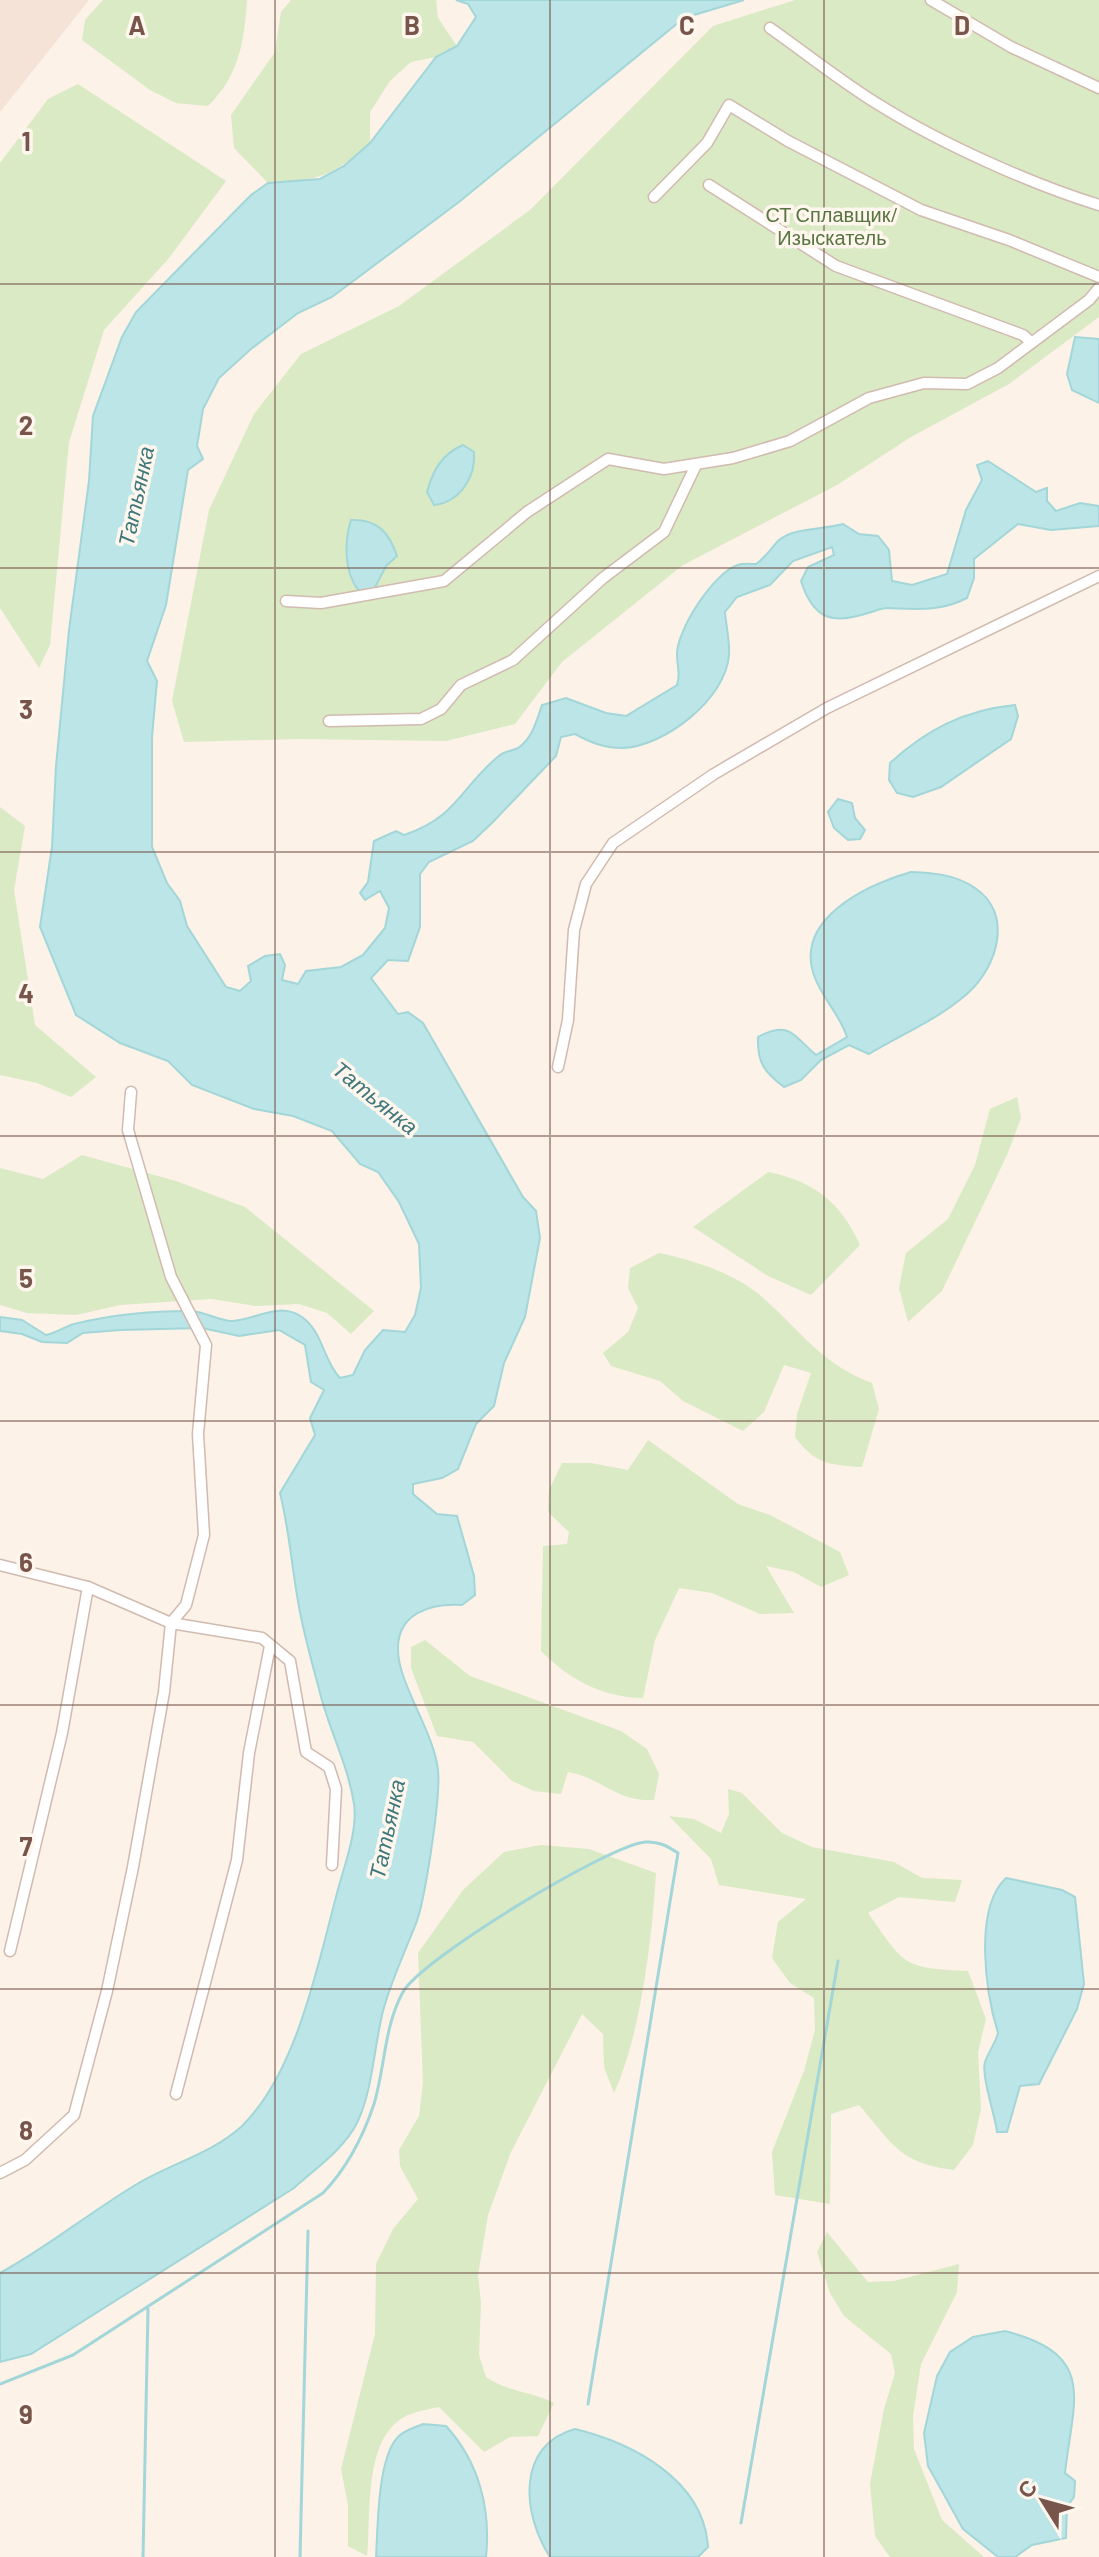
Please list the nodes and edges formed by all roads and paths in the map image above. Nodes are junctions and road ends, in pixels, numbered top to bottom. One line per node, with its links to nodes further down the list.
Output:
1 (931, 0): 3 (street)
2 (770, 28): 6 (street)
3 (1099, 88)
4 (709, 185): 9 (street)
5 (654, 197): 7 (street)
6 (1099, 205)
7 (1099, 277)
8 (1099, 288): 9 (street)
9 (1031, 342): 10 (street)
10 (696, 465): 12 (street); 13 (street)
11 (1099, 576): 14 (street)
12 (286, 601)
13 (329, 721)
14 (558, 1067)
15 (131, 1092): 18 (street)
16 (0, 1566): 17 (street)
17 (88, 1587): 18 (street); 21 (street)
18 (171, 1623): 19 (street); 23 (street)
19 (270, 1646): 20 (street); 22 (street)
20 (332, 1865)
21 (10, 1951)
22 (176, 2094)
23 (0, 2173)

